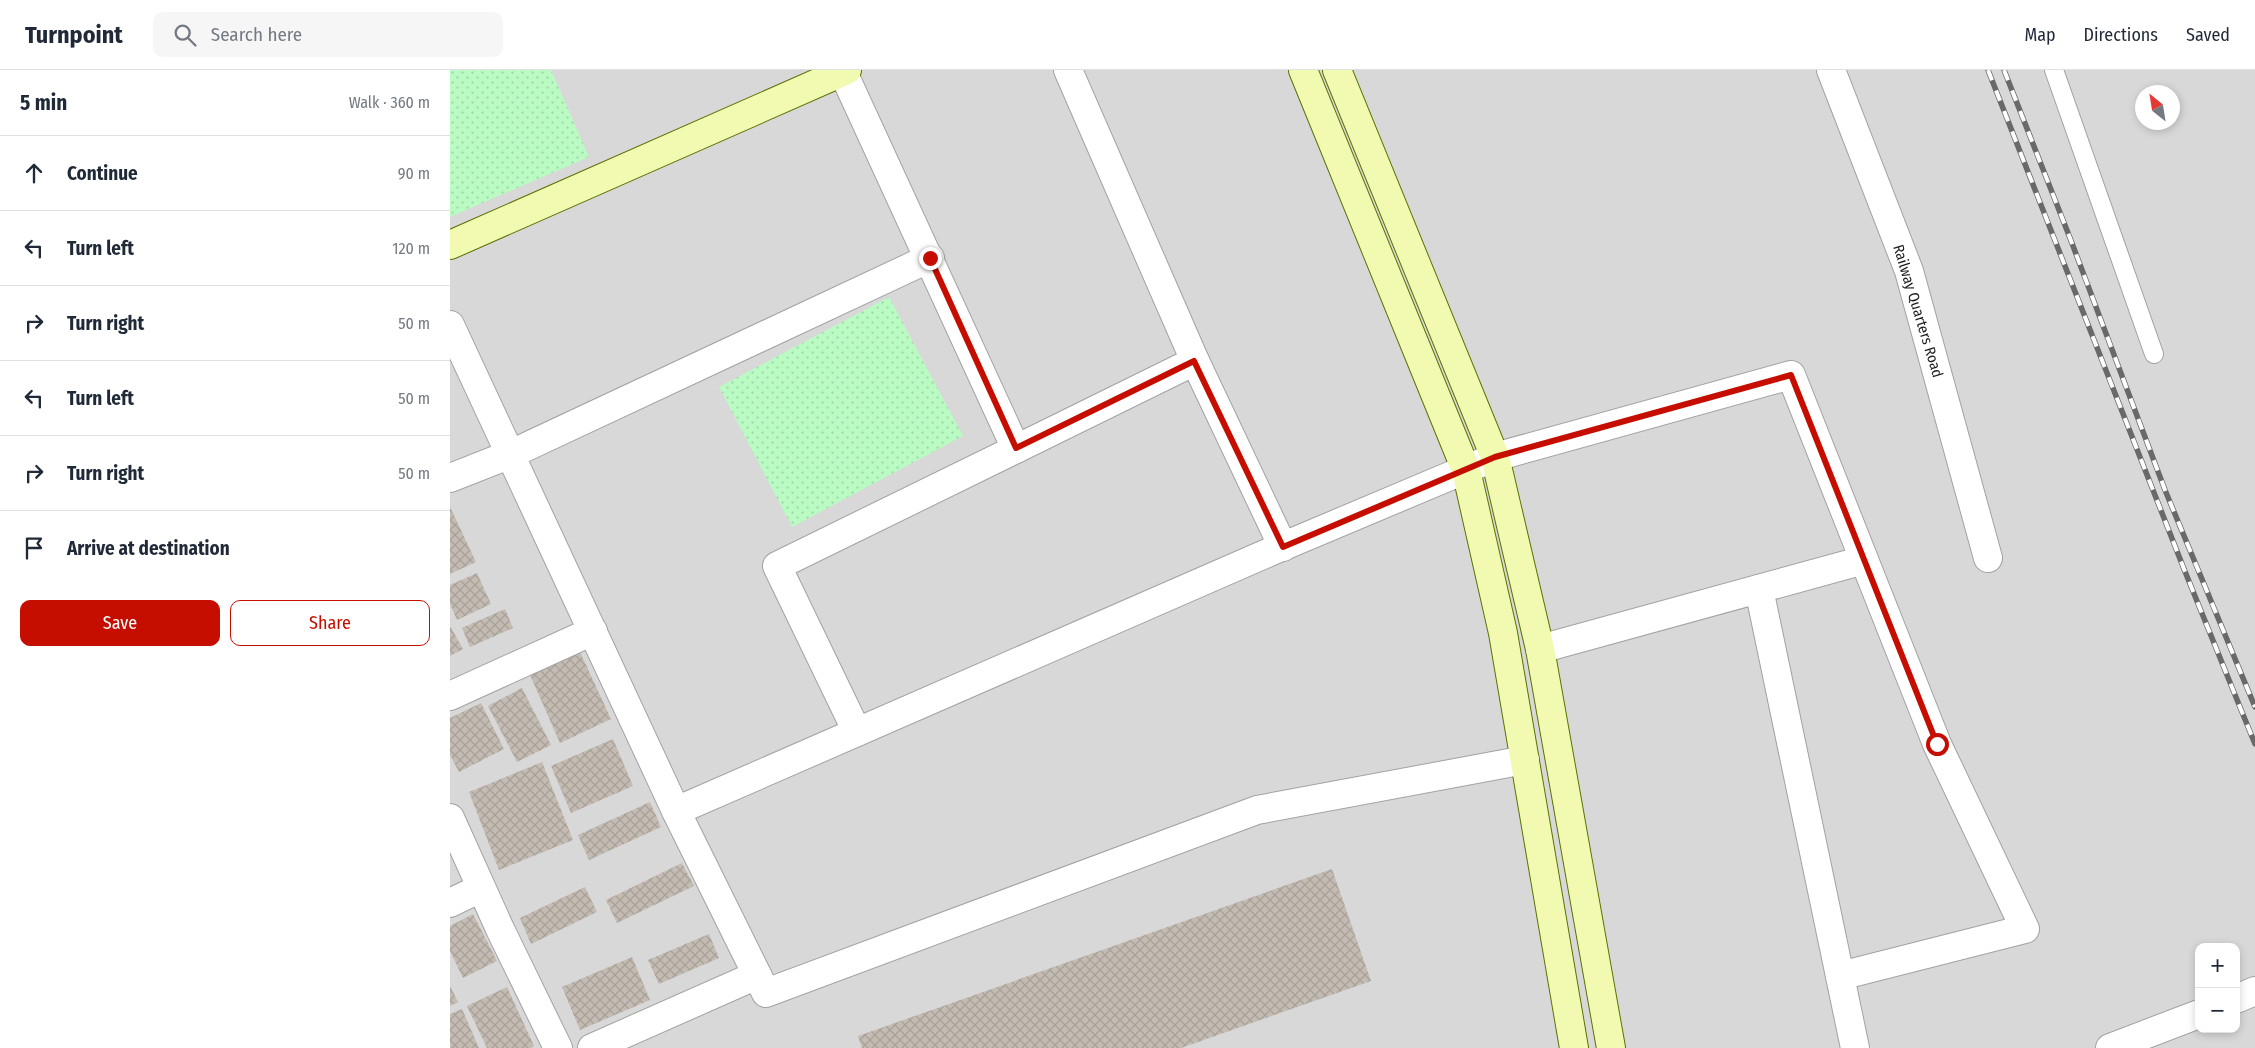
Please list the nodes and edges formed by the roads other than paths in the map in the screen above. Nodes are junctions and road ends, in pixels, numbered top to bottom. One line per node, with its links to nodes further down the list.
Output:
1 (1068, 70): 11 (street)
2 (1302, 70): 15 (main road)
3 (1337, 70): 14 (main road)
4 (1831, 70): 18 (street, Railway Quarters Road)
5 (2054, 70): 10 (lane)
6 (844, 71): 7 (main road); 8 (street)
7 (450, 244)
8 (930, 258): 12 (street); 13 (street)
9 (450, 326): 13 (street)
10 (2154, 354)
11 (1194, 361): 12 (street); 17 (street)
12 (1016, 448): 24 (street)
13 (511, 454): 16 (street); 21 (street)
14 (1495, 457): 15 (street); 19 (street); 22 (main road)
15 (1466, 470): 17 (street); 25 (main road)
16 (450, 478)
17 (1283, 547): 24 (street)
18 (1988, 558)
19 (1864, 560): 20 (street); 31 (street)
20 (1759, 589): 22 (street); 31 (street)
21 (593, 631): 23 (street); 26 (street)
22 (1540, 648): 38 (main road)
23 (450, 696)
24 (857, 732): 26 (street)
25 (1525, 760): 30 (street); 37 (main road)
26 (676, 811): 30 (street)
27 (450, 818): 28 (street)
28 (481, 888): 29 (street); 35 (street)
29 (450, 903)
30 (756, 975): 36 (street)
31 (1840, 976): 39 (street)
32 (2255, 991): 33 (street)
33 (2240, 997)
34 (2195, 1016): 40 (street)
35 (558, 1048)
36 (592, 1048)
37 (1574, 1048)
38 (1611, 1048)
39 (1855, 1048)
40 (2110, 1048)

